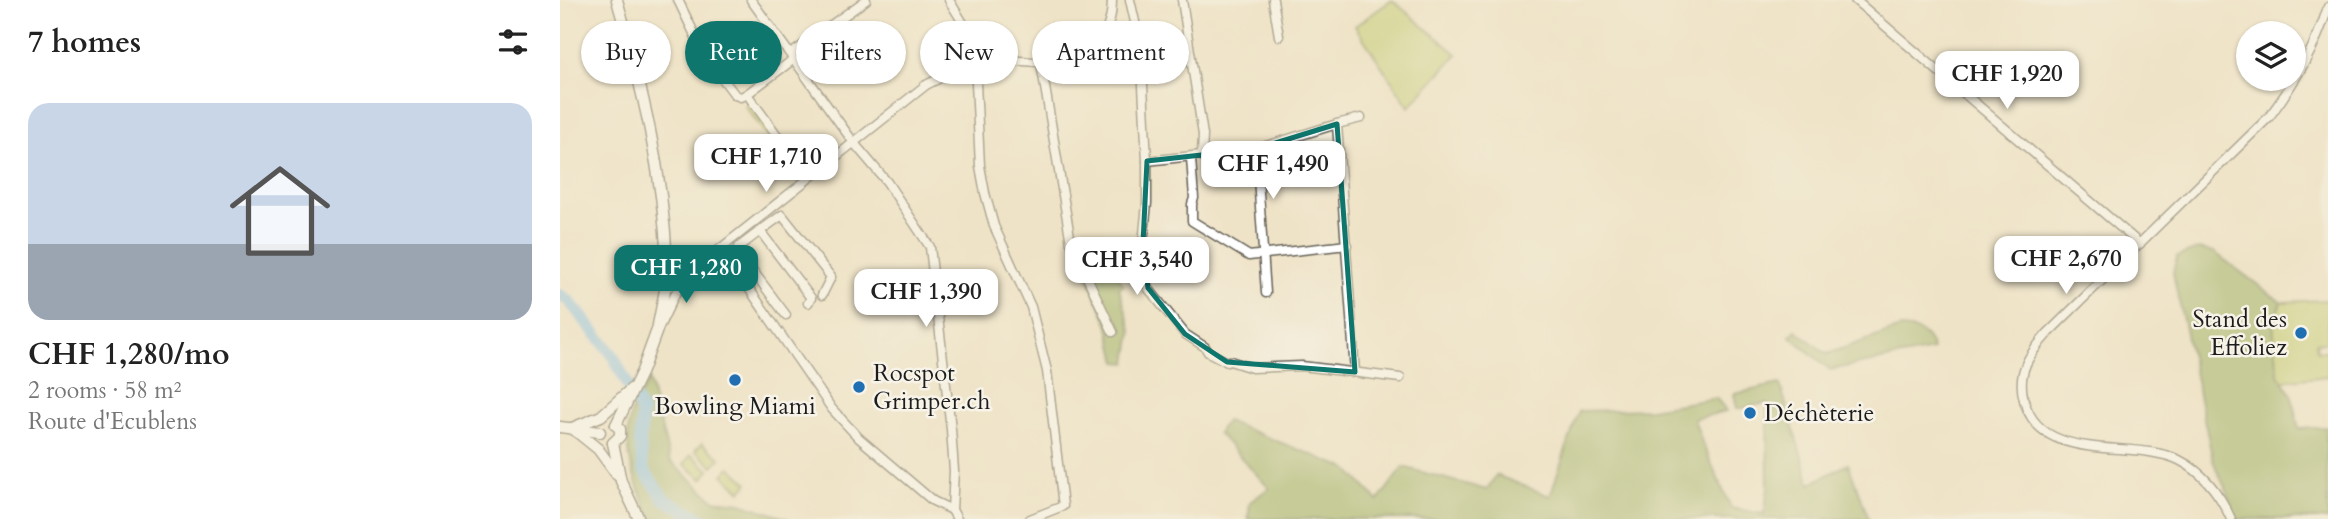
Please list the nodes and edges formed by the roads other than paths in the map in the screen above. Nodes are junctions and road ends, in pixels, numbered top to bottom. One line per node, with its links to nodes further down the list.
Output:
1 (617, 0): 33 (main road)
2 (678, 0): 19 (street)
3 (751, 0): 15 (street)
4 (866, 0): 15 (street)
5 (949, 0): 12 (street)
6 (1112, 0): 13 (street)
7 (1130, 0): 26 (street)
8 (1182, 0): 24 (street)
9 (1273, 0): 14 (street)
10 (1855, 0): 29 (street)
11 (2328, 7): 29 (street)
12 (962, 21)
13 (1109, 21)
14 (1279, 36)
15 (792, 57): 19 (street); 22 (street)
16 (928, 84): 22 (street)
17 (975, 84): 55 (street)
18 (1043, 84): 42 (street)
19 (747, 94): 27 (street)
20 (1361, 118): 21 (street)
21 (1336, 124): 23 (street); 30 (street)
22 (854, 143): 31 (street); 52 (street)
23 (1256, 149): 24 (street); 32 (street)
24 (1202, 156): 25 (street)
25 (1191, 158): 26 (street); 32 (street)
26 (1147, 161): 43 (street)
27 (798, 164)
28 (760, 232): 38 (street); 39 (street); 40 (street)
29 (2140, 244): 56 (street)
30 (1347, 245): 32 (street); 43 (street)
31 (721, 248): 34 (street); 52 (street)
32 (1264, 254): 37 (street)
33 (667, 263): 35 (main road); 36 (main road)
34 (696, 268): 35 (street); 41 (street)
35 (679, 273): 36 (main road)
36 (666, 285): 41 (main road)
37 (1266, 293)
38 (821, 295)
39 (808, 303)
40 (786, 314)
41 (657, 330): 45 (main road)
42 (1113, 332)
43 (1355, 372): 44 (street)
44 (1399, 378)
45 (623, 403): 46 (main road); 48 (main road)
46 (616, 425): 49 (main road); 50 (main road)
47 (560, 427): 48 (main road)
48 (572, 428): 49 (main road); 51 (main road)
49 (600, 432): 50 (main road)
50 (613, 443): 51 (main road)
51 (621, 481): 53 (main road)
52 (951, 510): 54 (street)
53 (639, 519)
54 (957, 519)
55 (1030, 519)
56 (2231, 519)

